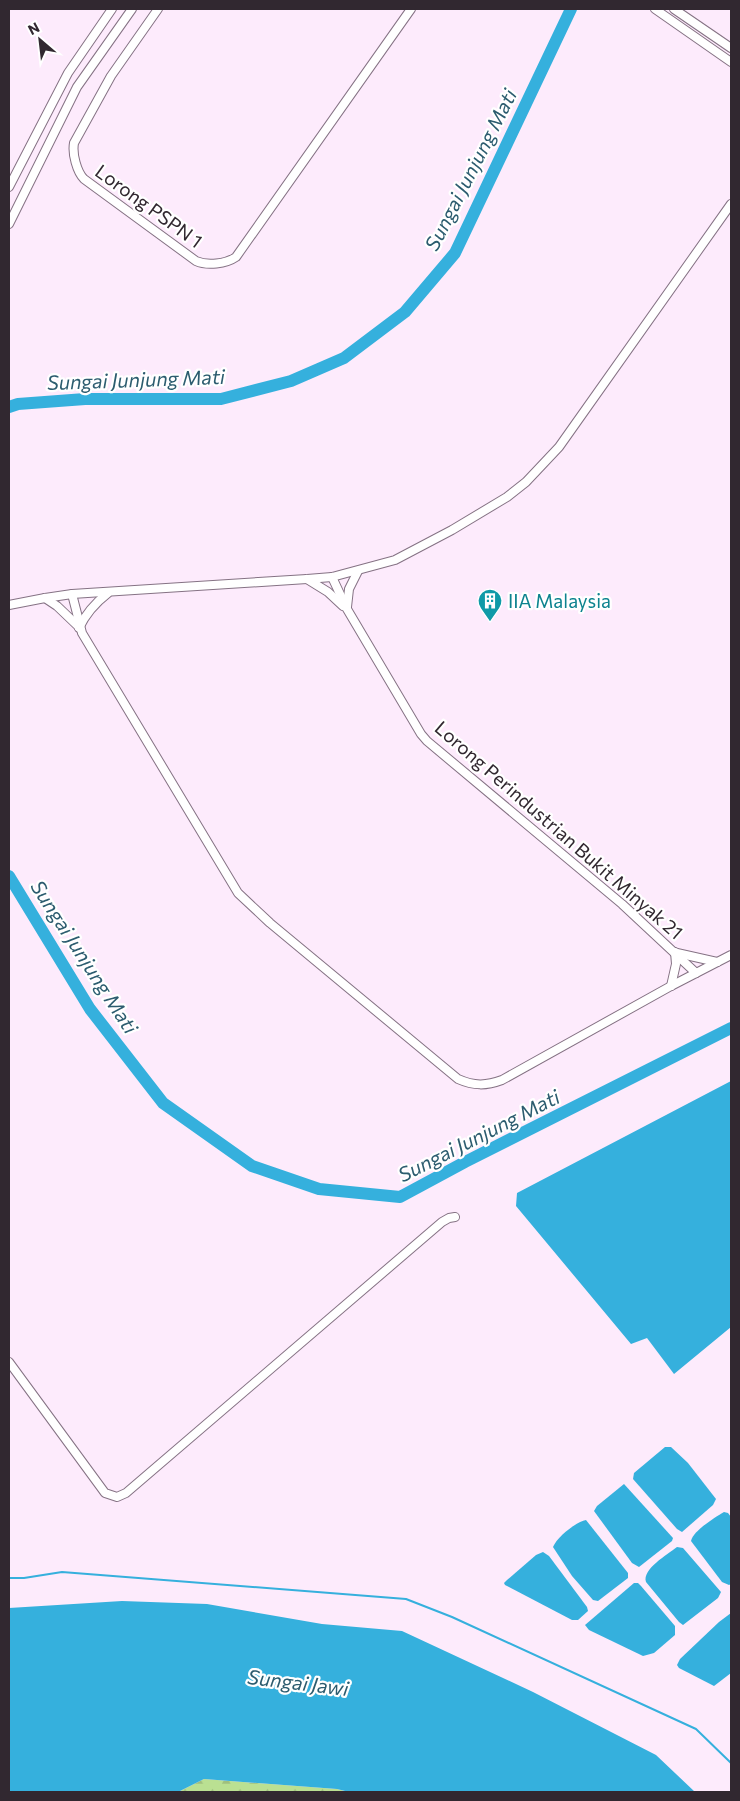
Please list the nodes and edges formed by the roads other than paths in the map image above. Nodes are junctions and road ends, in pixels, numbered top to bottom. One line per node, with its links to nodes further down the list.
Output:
1 (112, 9): 9 (street)
2 (132, 9): 11 (street)
3 (158, 9): 4 (street, Lorong PSPN 1)
4 (411, 9)
5 (655, 9): 8 (street)
6 (674, 9): 7 (street)
7 (731, 48)
8 (731, 62)
9 (9, 187)
10 (731, 204): 12 (street)
11 (9, 224)
12 (358, 571): 13 (street); 19 (street)
13 (332, 577): 14 (street); 19 (street, Lorong Perindustrian Bukit Minyak 21)
14 (307, 580): 15 (street); 19 (street)
15 (108, 592): 16 (street); 20 (street)
16 (72, 594): 17 (street); 20 (street)
17 (44, 598): 18 (street); 20 (street)
18 (9, 605)
19 (347, 609): 21 (street, Lorong Perindustrian Bukit Minyak 21)
20 (79, 628): 25 (street)
21 (675, 952): 23 (street); 24 (street, Lorong Perindustrian Bukit Minyak 21); 25 (street)
22 (731, 955): 23 (street)
23 (718, 962): 24 (street)
24 (696, 973): 25 (street)
25 (671, 986)
26 (455, 1217): 27 (street)
27 (9, 1362)

